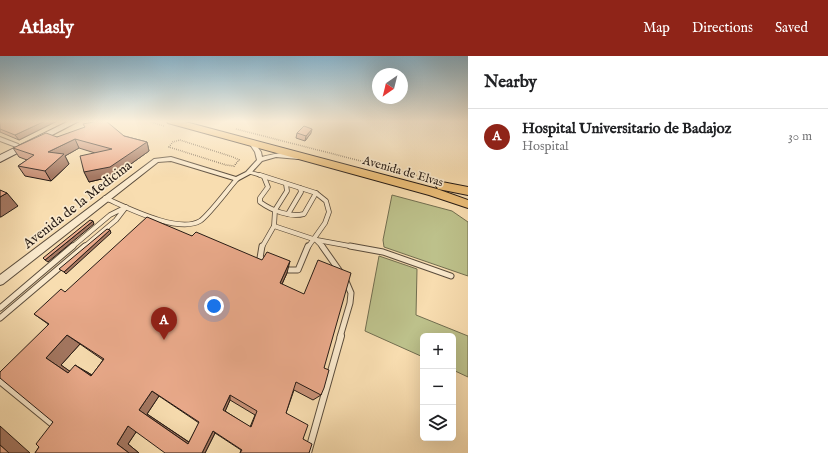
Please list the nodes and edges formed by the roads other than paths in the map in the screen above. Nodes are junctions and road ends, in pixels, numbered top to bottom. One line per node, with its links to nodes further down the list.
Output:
1 (1, 140): 7 (street)
2 (27, 140): 7 (main road)
3 (39, 140): 10 (main road)
4 (239, 140): 6 (highway, Avenida de Elvas)
5 (262, 140): 17 (highway, Avenida de Elvas)
6 (252, 143): 9 (highway, Avenida de Elvas); 11 (street)
7 (16, 145): 8 (main road)
8 (0, 153)
9 (307, 158): 11 (street, Avenida de Elvas); 20 (highway, Avenida de Elvas)
10 (0, 159)
11 (260, 160): 12 (street)
12 (248, 172): 13 (lane); 14 (street)
13 (264, 177): 15 (lane); 22 (lane)
14 (238, 179): 19 (street, Avenida de la Medicina); 21 (lane)
15 (286, 184): 16 (lane); 22 (lane)
16 (300, 188): 18 (lane); 23 (lane)
17 (468, 191)
18 (316, 193): 23 (lane); 25 (lane)
19 (105, 198): 21 (lane); 27 (street, Avenida de la Medicina)
20 (468, 204)
21 (126, 207): 28 (lane); 29 (lane)
22 (275, 210): 23 (lane); 24 (lane)
23 (288, 214)
24 (274, 226): 25 (lane); 25 (lane)
25 (312, 239): 26 (lane); 32 (lane)
26 (451, 276)
27 (0, 281)
28 (0, 308)
29 (0, 318)
30 (0, 381): 31 (lane)
31 (59, 430)
32 (308, 453)

